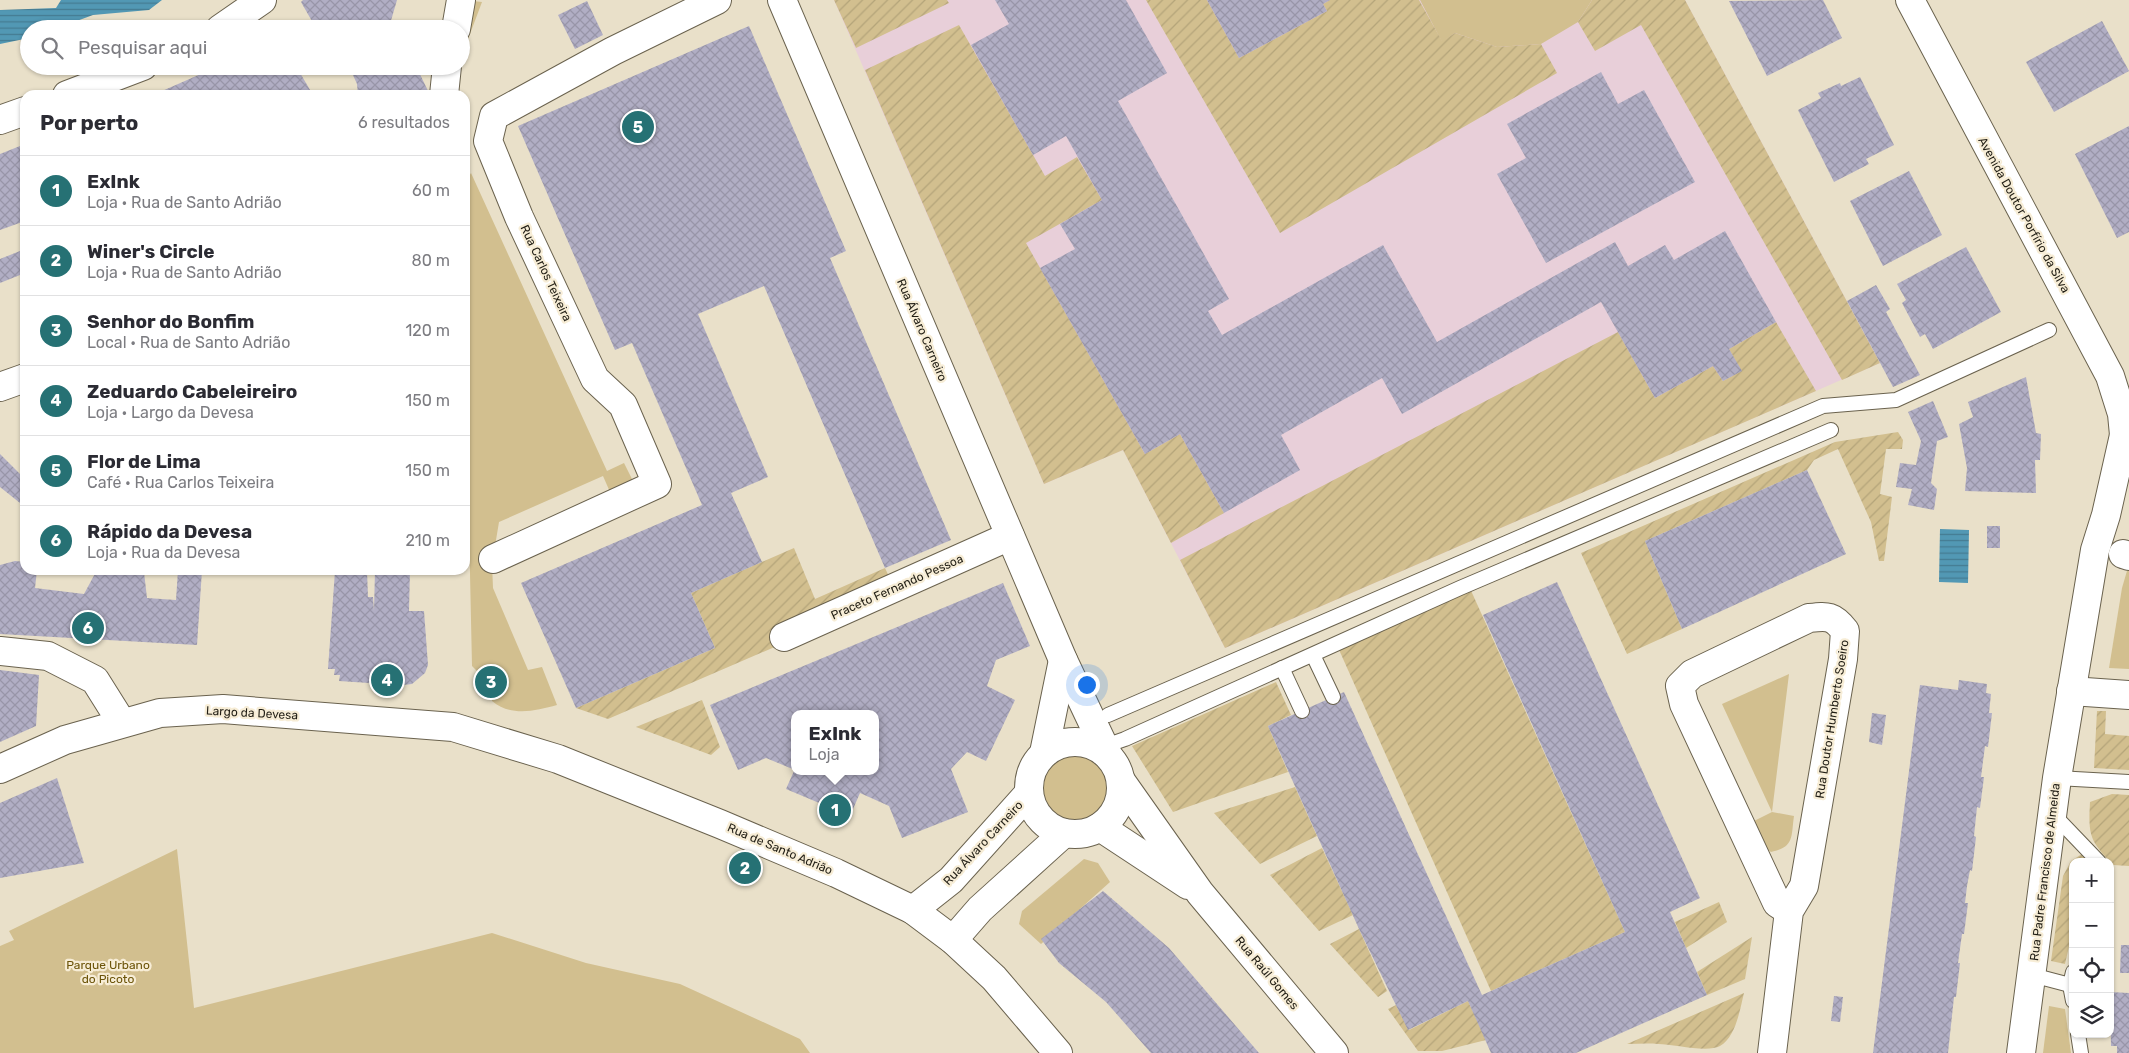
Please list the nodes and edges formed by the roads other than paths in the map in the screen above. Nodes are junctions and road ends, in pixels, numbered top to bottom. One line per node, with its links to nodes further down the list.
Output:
1 (262, 0): 6 (street)
2 (461, 0): 7 (street)
3 (717, 0): 20 (street, Rua Carlos Teixeira)
4 (782, 0): 19 (street, Rua Álvaro Carneiro)
5 (1910, 0): 18 (street, Avenida Doutor Porfírio da Silva)
6 (233, 20)
7 (458, 20)
8 (119, 75): 10 (street)
9 (446, 75): 11 (street)
10 (80, 90)
11 (445, 90)
12 (20, 113): 13 (street)
13 (0, 120)
14 (2049, 330): 30 (lane)
15 (20, 380): 16 (street)
16 (0, 387)
17 (1831, 430): 23 (lane)
18 (2126, 436): 26 (street, Rua Padre Francisco de Almeida)
19 (1010, 536): 21 (street, Praceto Fernando Pessoa); 24 (street, Rua Álvaro Carneiro)
20 (493, 559)
21 (784, 637)
22 (0, 652): 31 (street)
23 (1312, 655): 25 (lane); 28 (lane)
24 (1063, 660): 33 (street, Rua Álvaro Carneiro); 34 (street, Rua Álvaro Carneiro)
25 (1282, 668): 29 (lane); 33 (lane)
26 (2070, 691): 27 (street); 36 (street, Rua Padre Francisco de Almeida)
27 (2129, 695)
28 (1333, 697)
29 (1302, 711)
30 (1108, 716)
31 (122, 723): 32 (street, Largo da Devesa); 35 (street, Largo da Devesa)
32 (453, 727): 45 (street, Rua de Santo Adrião)
33 (1106, 750): 34 (street); 37 (street, Rua Álvaro Carneiro)
34 (1044, 753): 39 (street, Rua Álvaro Carneiro)
35 (0, 769)
36 (2057, 778): 38 (lane); 40 (street, Rua Padre Francisco de Almeida)
37 (1121, 781): 41 (street); 44 (street, Rua Raúl Gomes)
38 (2129, 782)
39 (1028, 793): 42 (street, Rua Álvaro Carneiro); 45 (street, Rua Álvaro Carneiro)
40 (2053, 814): 43 (lane); 48 (street, Rua Padre Francisco de Almeida)
41 (1100, 827): 42 (street); 44 (street, Rua Raúl Gomes)
42 (1064, 833): 47 (street)
43 (2095, 858)
44 (1200, 893): 52 (street, Rua Raúl Gomes)
45 (913, 910): 47 (street, Rua de Santo Adrião)
46 (1789, 911): 46 (street, Rua Doutor Humberto Soeiro); 53 (street, Rua Doutor Humberto Soeiro)
47 (953, 940): 51 (street, Rua de Santo Adrião)
48 (2032, 975): 49 (lane); 54 (street, Rua Padre Francisco de Almeida)
49 (2069, 979)
50 (2078, 1038): 55 (lane)
51 (1058, 1053)
52 (1334, 1053)
53 (1772, 1053)
54 (2021, 1053)
55 (2080, 1053)

